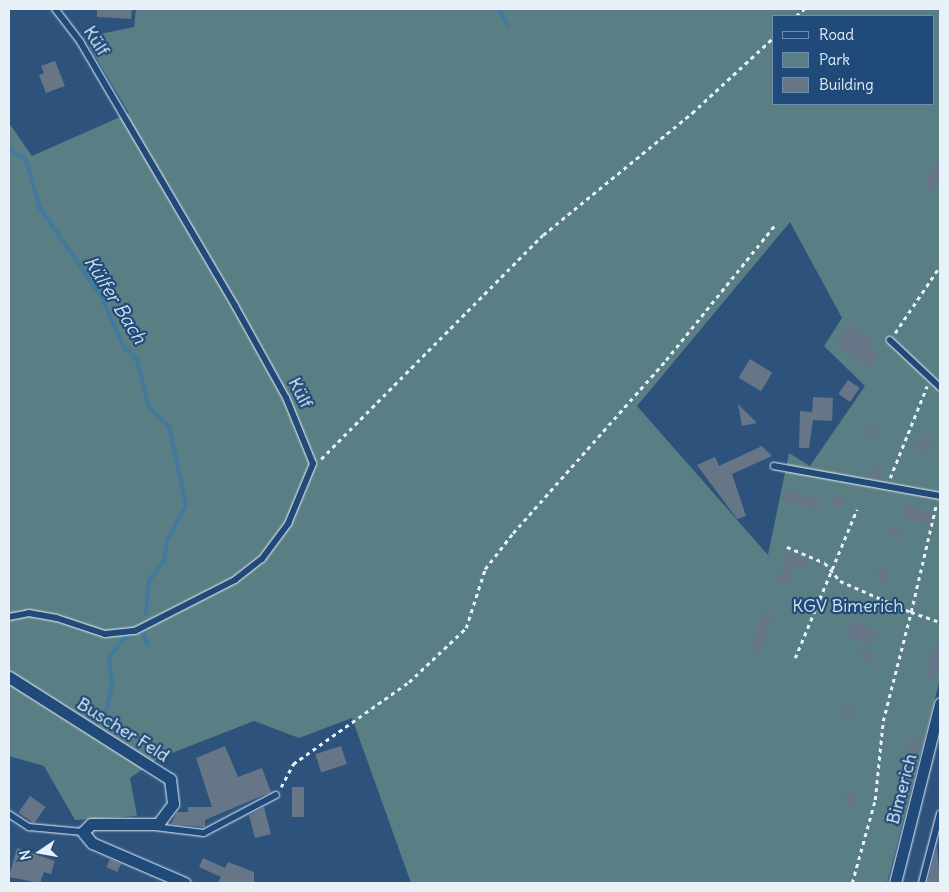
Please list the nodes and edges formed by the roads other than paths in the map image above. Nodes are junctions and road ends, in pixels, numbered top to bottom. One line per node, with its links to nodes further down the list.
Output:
1 (55, 9): 6 (lane, Külf)
2 (890, 340): 3 (lane)
3 (940, 387)
4 (774, 466): 5 (lane)
5 (939, 496)
6 (9, 616)
7 (9, 677): 12 (street, Buscher Feld)
8 (940, 704): 15 (street, Bimerich)
9 (276, 795): 12 (lane)
10 (9, 814): 13 (lane)
11 (940, 814): 16 (lane)
12 (150, 827): 13 (street)
13 (83, 832): 14 (street)
14 (185, 883)
15 (895, 883)
16 (922, 883)

